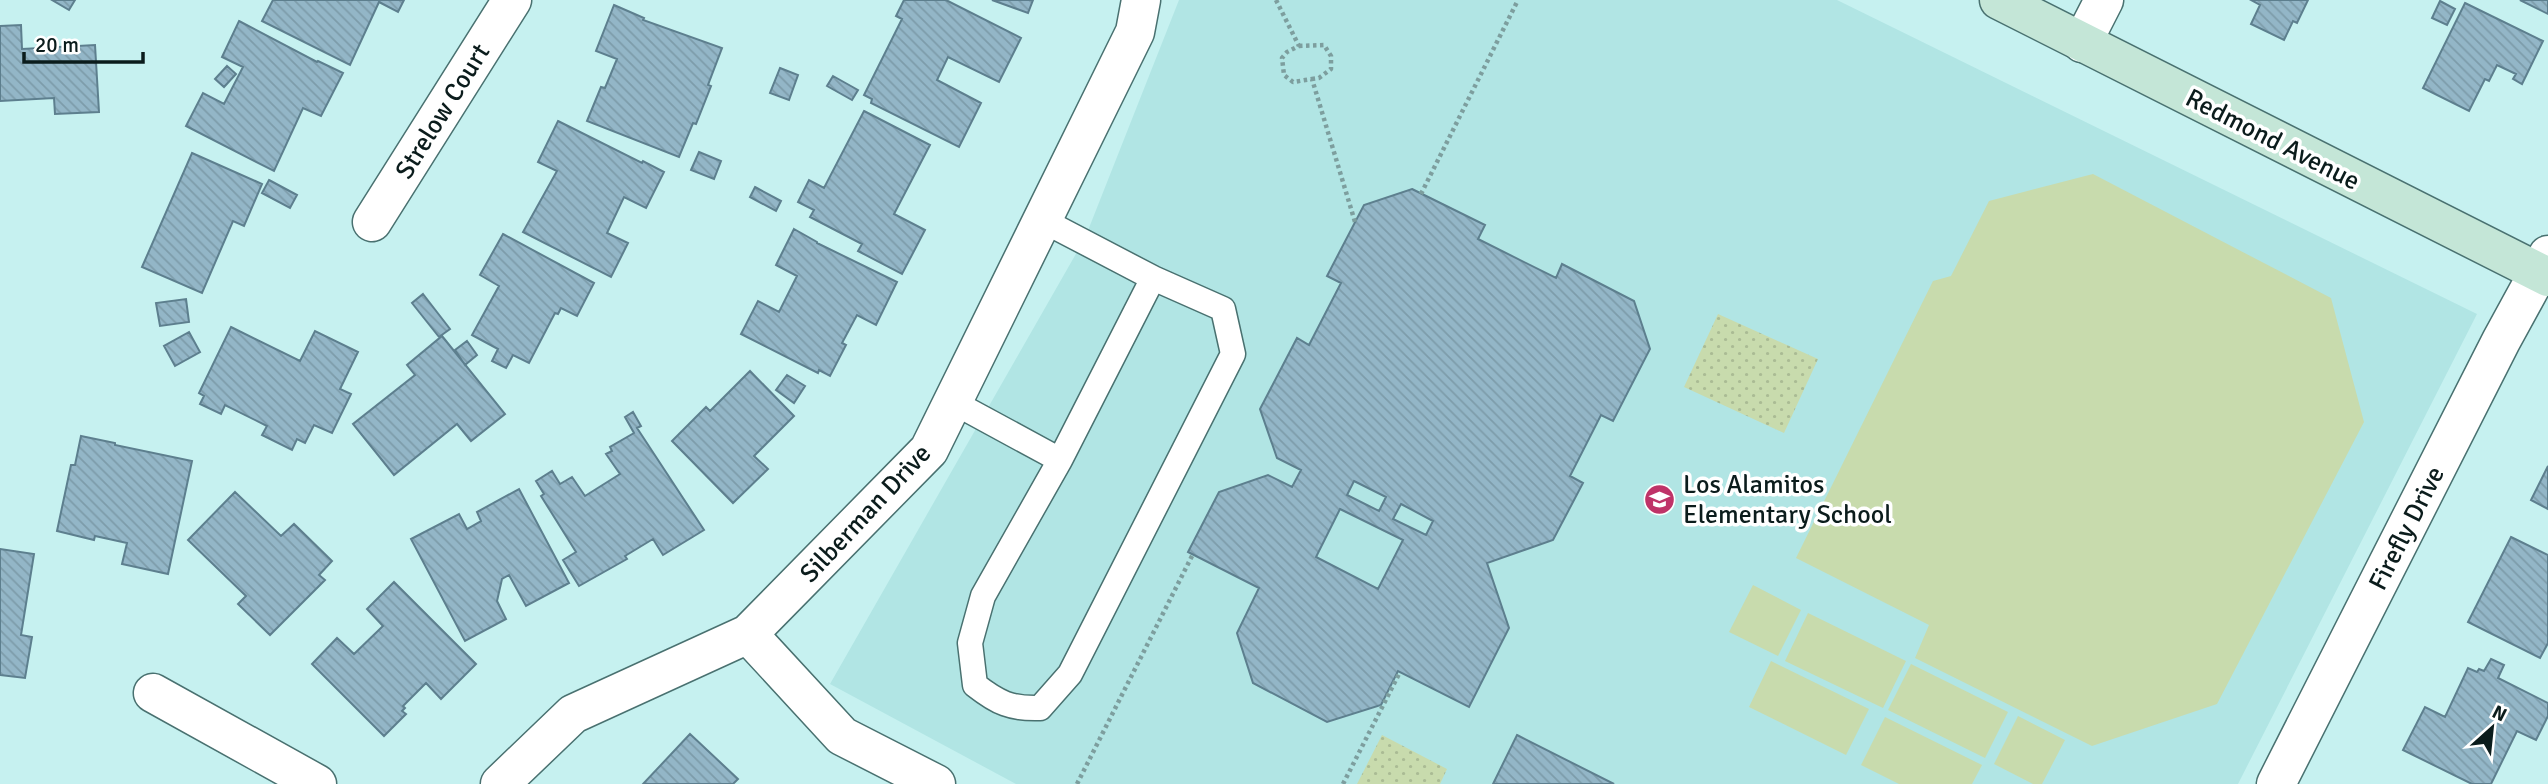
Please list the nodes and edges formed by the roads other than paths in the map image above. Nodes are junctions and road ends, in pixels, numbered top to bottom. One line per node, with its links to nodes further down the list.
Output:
1 (512, 0): 7 (street, Strelow Court)
2 (1141, 0): 6 (street, Silberman Drive)
3 (1998, 0): 5 (street, Redmond Avenue)
4 (2104, 0): 5 (street)
5 (2082, 43): 8 (street, Redmond Avenue)
6 (1042, 220): 9 (lane); 10 (street, Silberman Drive)
7 (372, 222)
8 (2545, 268): 17 (street, Firefly Drive)
9 (1153, 278): 11 (lane); 11 (lane)
10 (953, 402): 11 (lane); 12 (street, Silberman Drive)
11 (1060, 460)
12 (748, 634): 15 (street, Silberman Drive); 16 (street)
13 (153, 693): 14 (street)
14 (317, 784)
15 (500, 784)
16 (936, 784)
17 (2276, 784)

